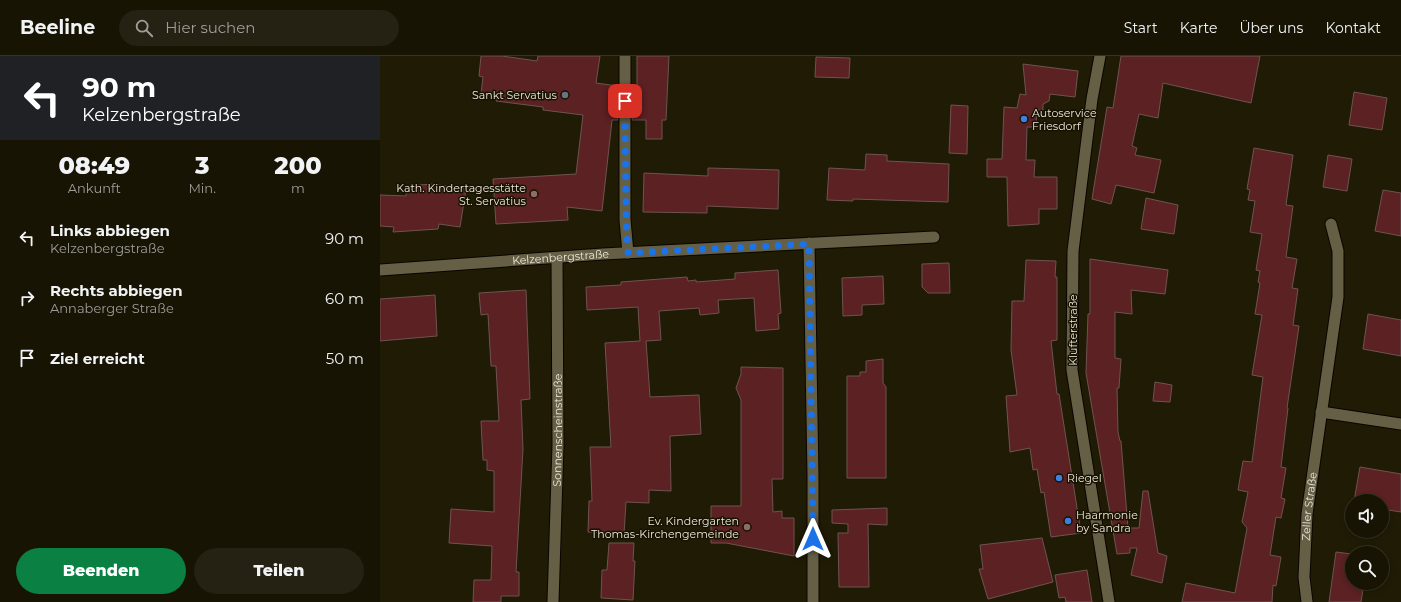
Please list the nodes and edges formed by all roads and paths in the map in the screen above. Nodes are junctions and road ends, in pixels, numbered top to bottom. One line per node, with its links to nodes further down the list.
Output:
1 (625, 56): 6 (street)
2 (1100, 56): 13 (street, Klufterstraße)
3 (1331, 224): 9 (street, Zeller Straße)
4 (934, 237): 5 (street, Kelzenbergstraße)
5 (809, 244): 6 (street, Kelzenbergstraße); 12 (street)
6 (628, 253): 7 (street, Kelzenbergstraße)
7 (557, 258): 8 (street, Kelzenbergstraße); 11 (street, Sonnenscheinstraße)
8 (380, 270)
9 (1321, 412): 10 (street); 14 (street, Zeller Straße)
10 (1401, 424)
11 (553, 602)
12 (813, 602)
13 (1109, 602)
14 (1307, 602)

